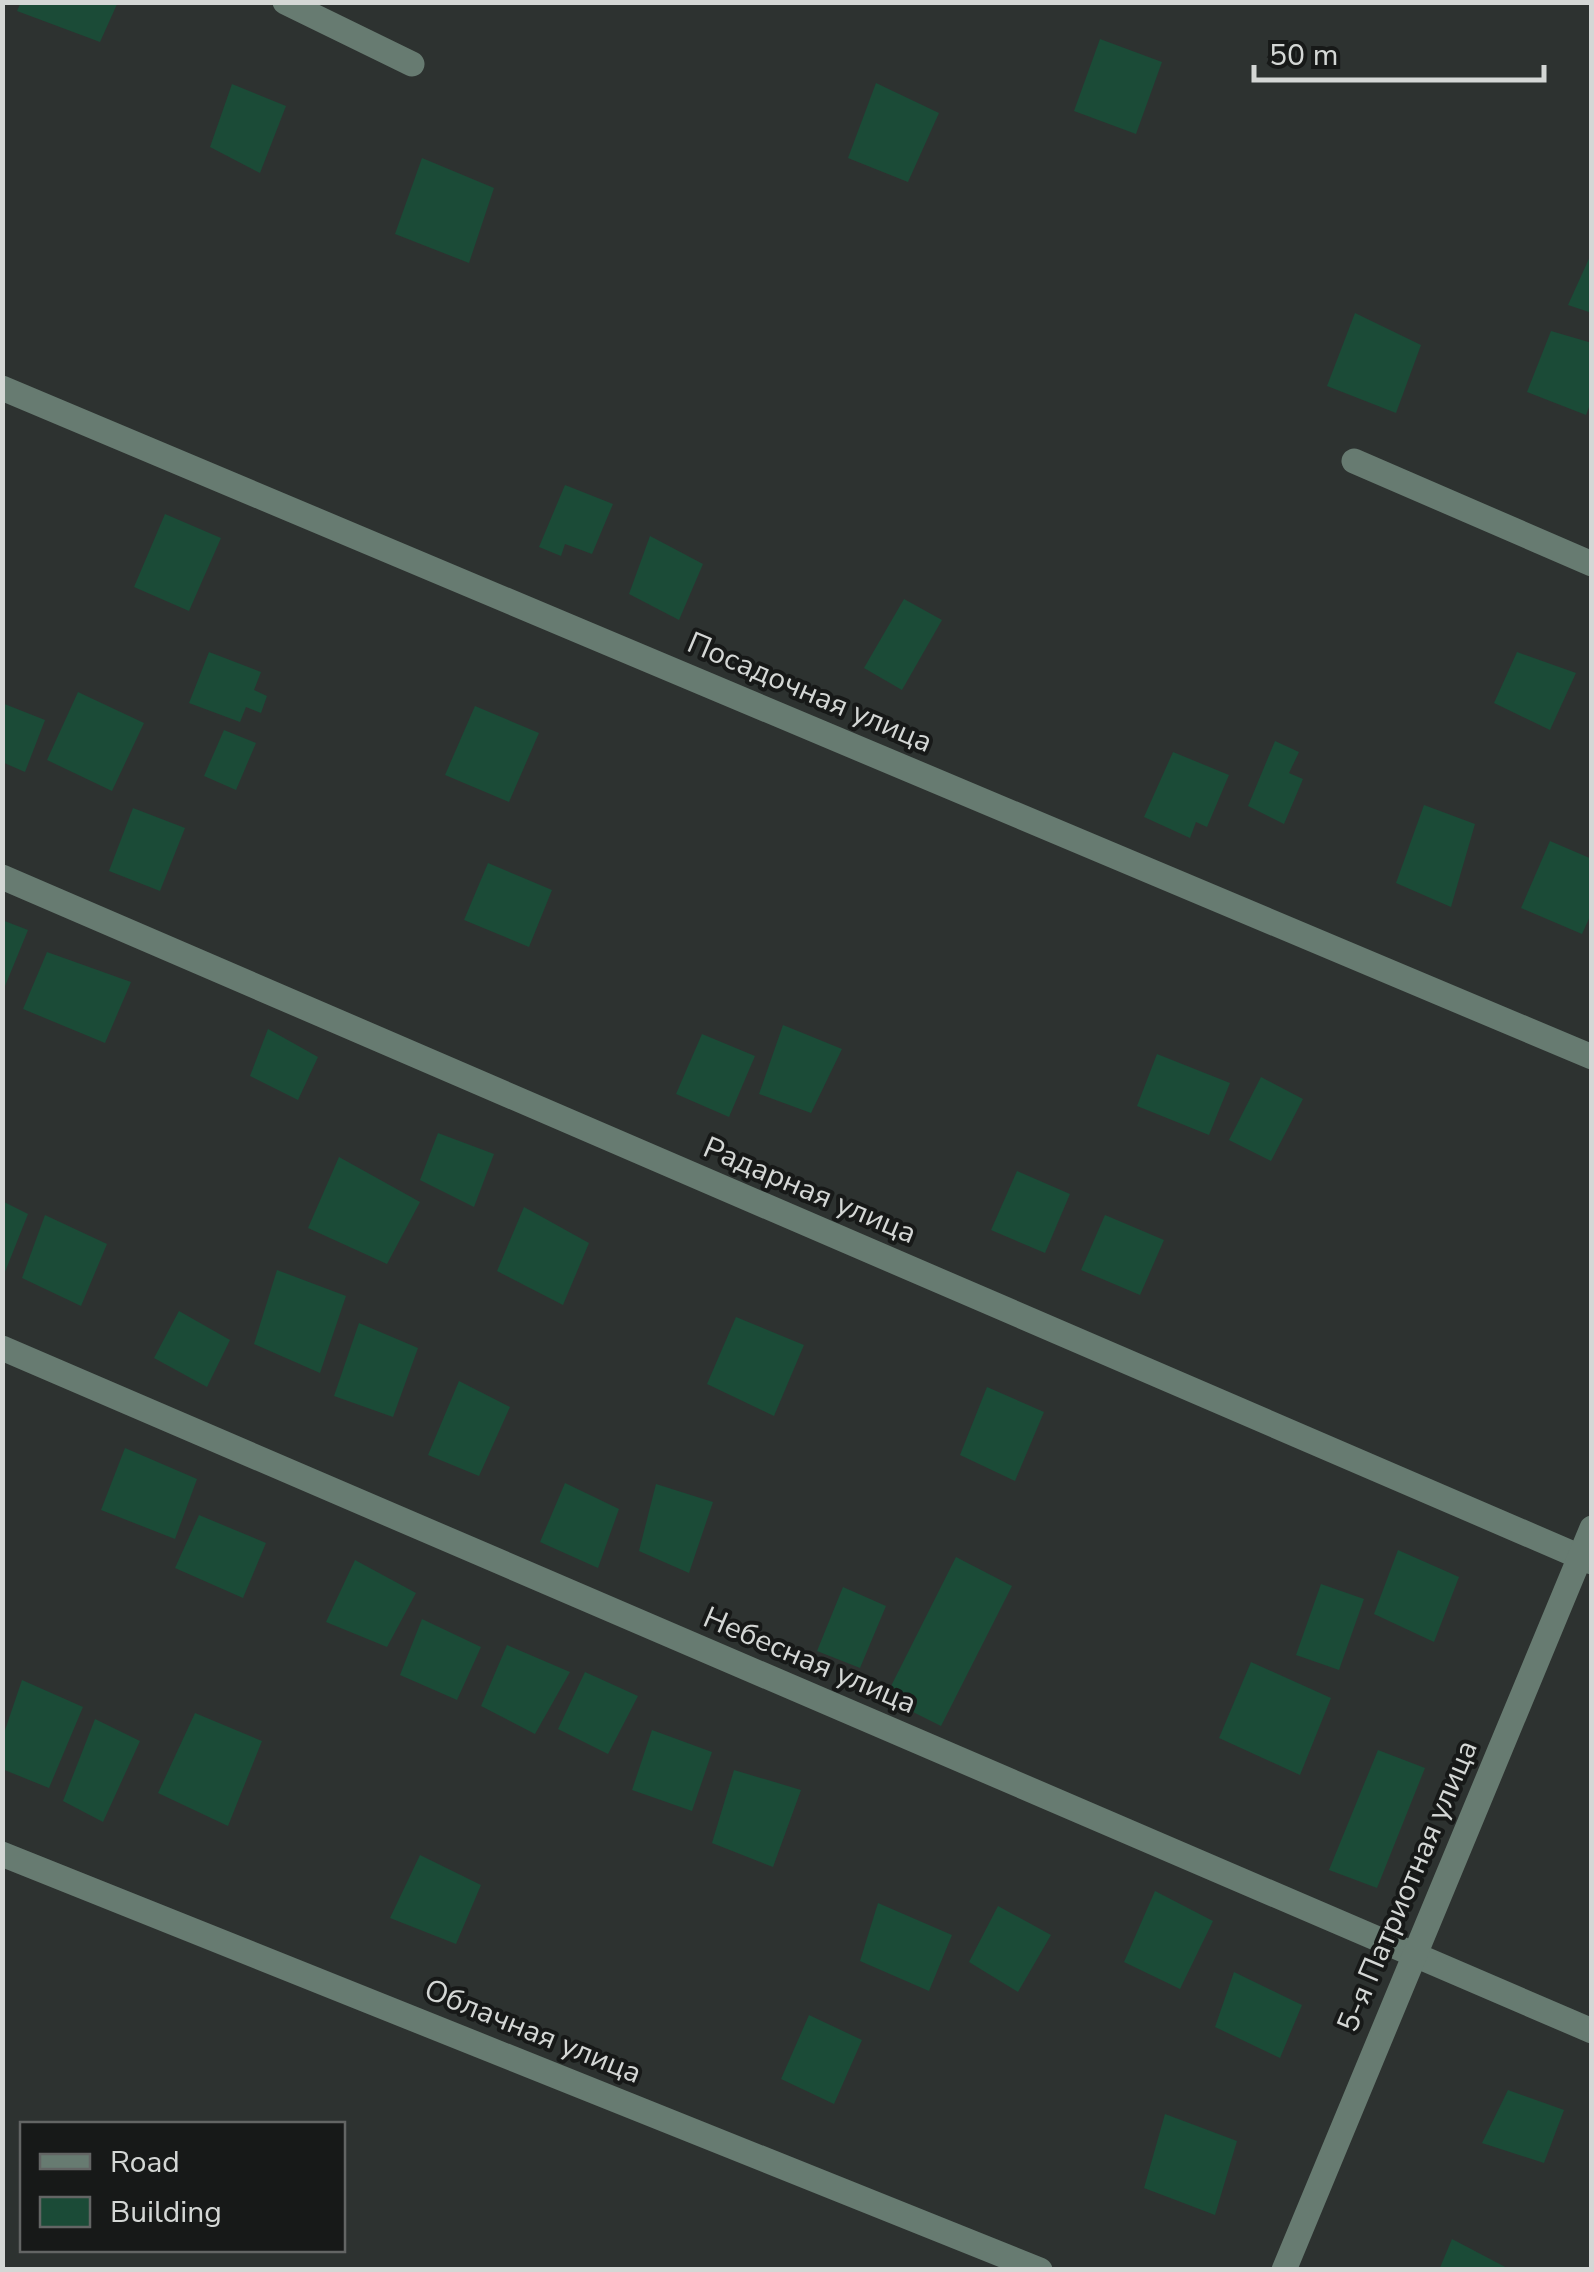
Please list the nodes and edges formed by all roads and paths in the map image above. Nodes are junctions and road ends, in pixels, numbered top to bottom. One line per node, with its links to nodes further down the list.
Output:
1 (285, 2): 2 (street)
2 (412, 64)
3 (2, 388): 7 (street, Посадочная улица)
4 (1354, 461): 5 (street)
5 (1592, 564)
6 (2, 877): 10 (street, Радарная улица)
7 (1592, 1057)
8 (2, 1348): 12 (street, Небесная улица)
9 (1592, 1528): 10 (street, 5-я Патриотная улица)
10 (1585, 1559): 12 (street, 5-я Патриотная улица)
11 (2, 1854): 14 (street, Облачная улица)
12 (1414, 1954): 13 (street, Небесная улица); 15 (street, 5-я Патриотная улица)
13 (1592, 2032)
14 (1040, 2270)
15 (1284, 2270)

